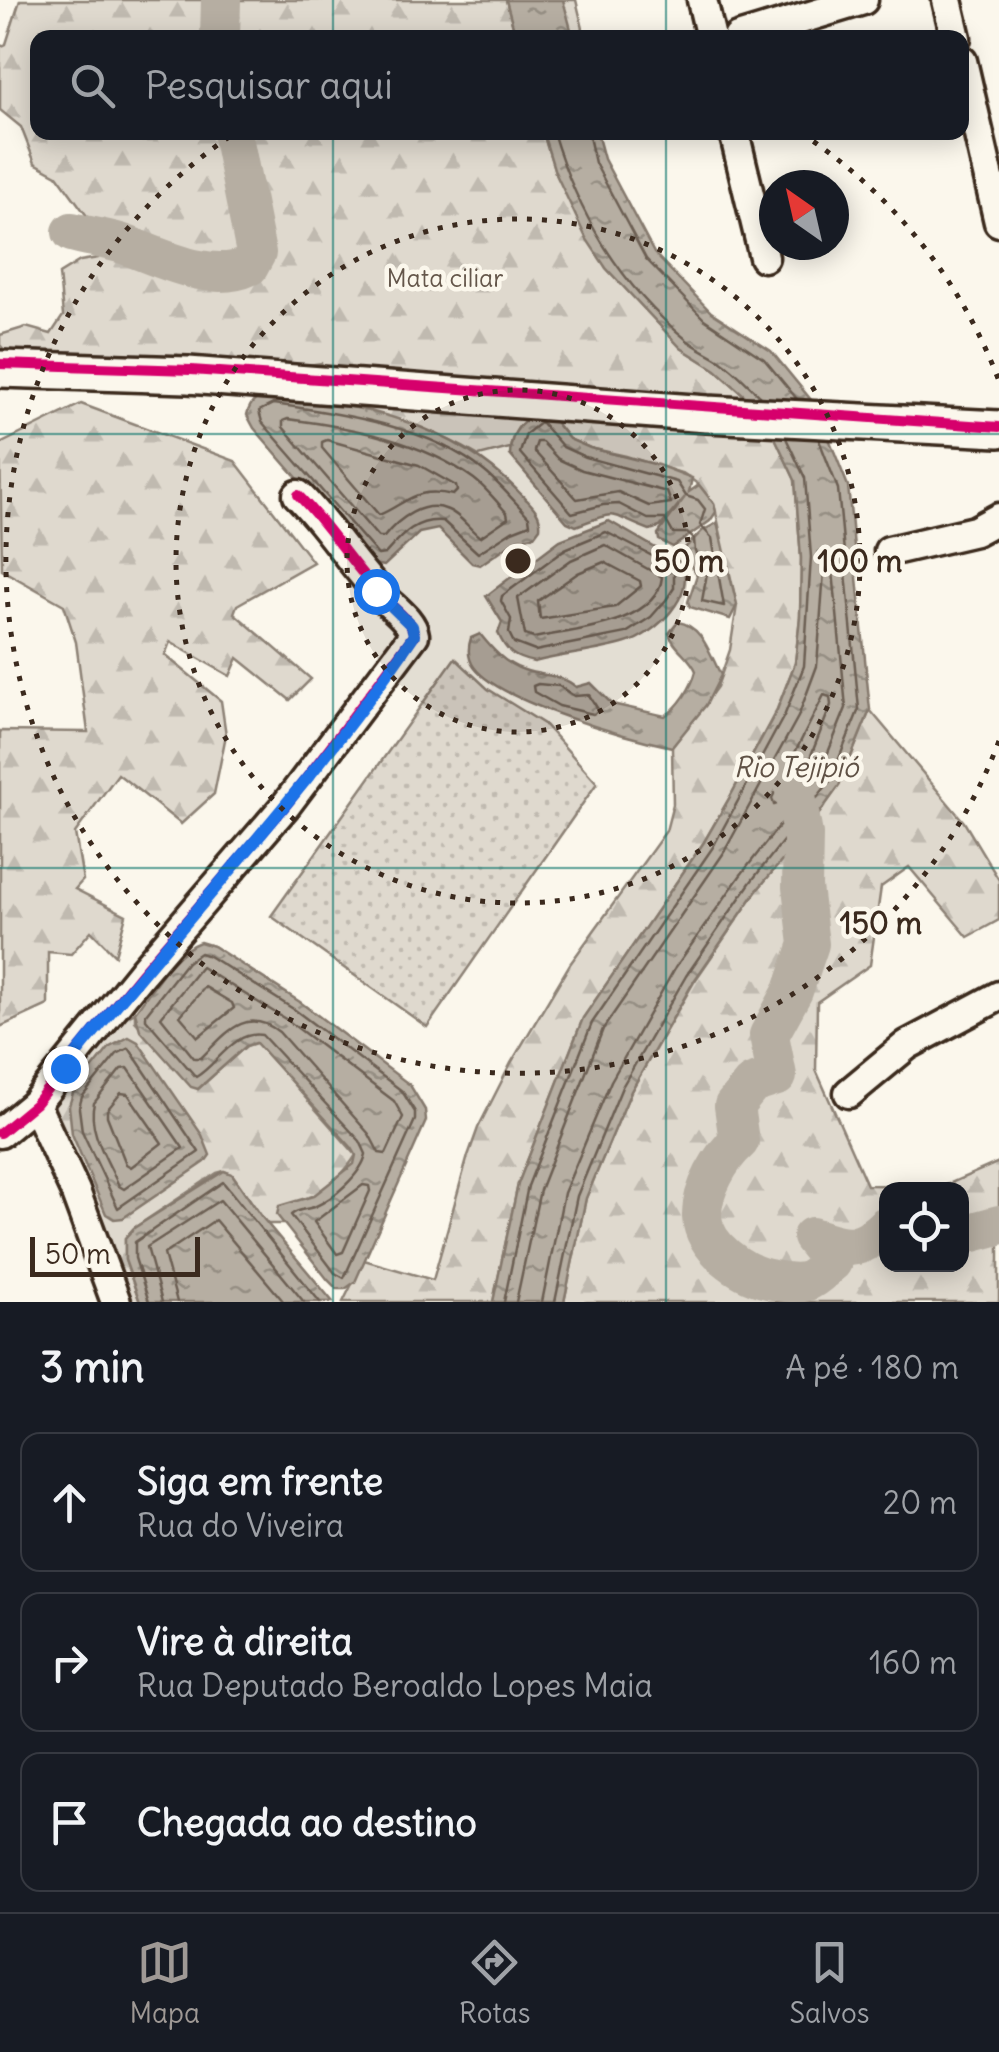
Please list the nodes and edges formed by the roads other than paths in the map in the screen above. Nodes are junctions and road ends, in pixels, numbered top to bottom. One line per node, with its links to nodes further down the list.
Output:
1 (702, 0): 4 (street)
2 (863, 0): 5 (street)
3 (948, 0): 6 (street)
4 (709, 30)
5 (764, 30)
6 (954, 30)
7 (969, 91): 9 (street)
8 (736, 140): 10 (street)
9 (999, 222)
10 (759, 236)
11 (0, 369): 12 (main road)
12 (999, 430)
13 (298, 495): 18 (street)
14 (999, 518): 15 (street)
15 (889, 552)
16 (999, 996): 17 (street)
17 (848, 1093)
18 (35, 1104): 19 (street); 20 (street)
19 (0, 1133)
20 (116, 1302)

